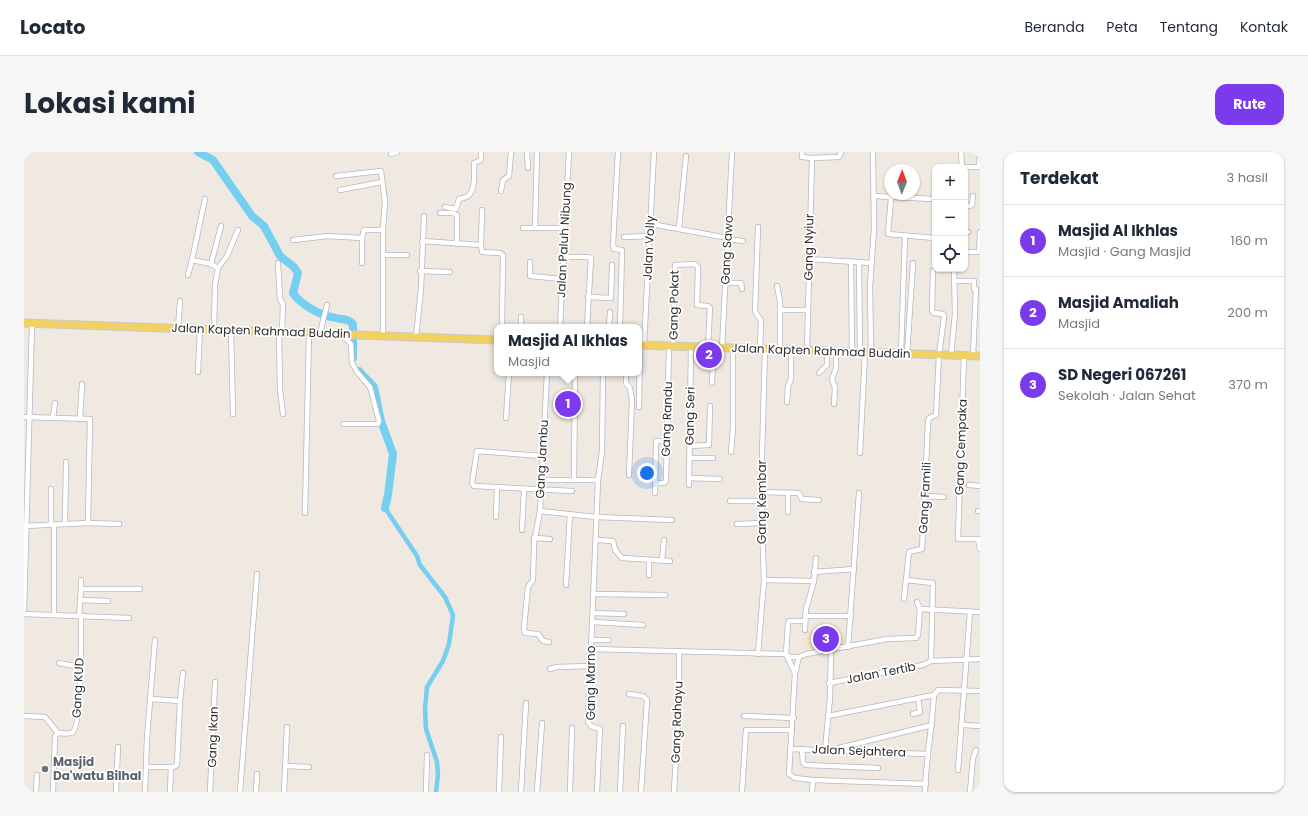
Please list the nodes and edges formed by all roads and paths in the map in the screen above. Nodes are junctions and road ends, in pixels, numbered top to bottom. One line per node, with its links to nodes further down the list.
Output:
1 (481, 152): 32 (street)
2 (511, 152): 23 (street)
3 (527, 152): 19 (street)
4 (536, 152): 41 (street)
5 (568, 152): 42 (street, Jalan Paluh Nibung)
6 (618, 152): 98 (street)
7 (653, 152): 36 (street, Jalan Volly)
8 (732, 152): 51 (street, Gang Sawo)
9 (802, 152): 15 (street)
10 (841, 152): 15 (street)
11 (873, 152): 24 (street)
12 (961, 152): 16 (street)
13 (980, 152): 18 (street)
14 (686, 156): 43 (street)
15 (812, 158): 62 (street, Gang Nyiur)
16 (962, 164)
17 (968, 167): 18 (street)
18 (980, 167)
19 (528, 168)
20 (336, 176): 21 (street)
21 (382, 182): 22 (street); 39 (street)
22 (340, 190)
23 (501, 191)
24 (873, 196): 26 (street); 67 (street)
25 (972, 196): 31 (street)
26 (884, 197)
27 (204, 199): 63 (street)
28 (920, 199): 29 (street)
29 (932, 199)
30 (891, 200): 47 (street)
31 (968, 206)
32 (445, 207)
33 (482, 210): 56 (street)
34 (440, 213): 55 (street)
35 (424, 216): 53 (street)
36 (651, 224): 43 (street); 46 (street, Jalan Volly)
37 (221, 226): 71 (street)
38 (758, 227): 117 (street, Gang Kembar)
39 (382, 228): 49 (street); 59 (street)
40 (523, 228): 41 (street)
41 (535, 228): 42 (street)
42 (565, 228): 61 (street, Jalan Paluh Nibung)
43 (679, 228): 51 (street)
44 (238, 230): 73 (street)
45 (980, 232): 58 (street)
46 (650, 236): 48 (street); 106 (street, Jalan Volly)
47 (905, 236): 50 (street); 124 (street)
48 (624, 237)
49 (362, 238): 52 (street); 70 (street)
50 (932, 238)
51 (728, 239): 54 (street); 81 (street, Gang Sawo)
52 (293, 240)
53 (422, 241): 55 (street); 74 (street)
54 (743, 241)
55 (457, 244): 56 (street)
56 (481, 246): 93 (street)
57 (968, 252): 58 (street)
58 (980, 252)
59 (383, 255): 60 (street); 108 (street)
60 (407, 255)
61 (563, 256): 79 (street, Jalan Paluh Nibung); 84 (street)
62 (809, 259): 64 (street); 88 (street, Gang Nyiur)
63 (192, 260): 71 (street); 78 (street)
64 (851, 261): 66 (street); 123 (street)
65 (530, 262): 79 (street)
66 (859, 262): 67 (street); 123 (street)
67 (871, 262): 123 (street)
68 (913, 262): 124 (street)
69 (278, 263): 103 (street)
70 (362, 263)
71 (211, 264): 73 (street)
72 (612, 265): 84 (street)
73 (218, 268): 101 (street)
74 (420, 270): 75 (street); 109 (street)
75 (450, 272)
76 (933, 272): 125 (street, Gang Famili)
77 (954, 272): 80 (street)
78 (188, 275)
79 (562, 279): 95 (street, Jalan Paluh Nibung)
80 (955, 281): 126 (street); 128 (street)
81 (725, 283): 83 (street); 116 (street, Gang Sawo)
82 (777, 286): 87 (street)
83 (742, 289)
84 (588, 297): 96 (street)
85 (180, 301): 99 (street)
86 (327, 305): 105 (street)
87 (780, 310): 88 (street); 118 (street)
88 (808, 310): 120 (street, Gang Nyiur)
89 (610, 312): 97 (street)
90 (521, 317): 94 (street)
91 (24, 323): 92 (main road, Jalan Kapten Rahmad Buddin)
92 (32, 324): 99 (main road, Jalan Kapten Rahmad Buddin); 147 (street)
93 (502, 324)
94 (521, 324)
95 (560, 324)
96 (587, 324)
97 (609, 324)
98 (620, 324)
99 (178, 328): 100 (main road, Jalan Kapten Rahmad Buddin)
100 (200, 329): 101 (main road, Jalan Kapten Rahmad Buddin); 130 (street)
101 (214, 330): 102 (main road, Jalan Kapten Rahmad Buddin)
102 (231, 330): 103 (main road, Jalan Kapten Rahmad Buddin); 145 (street)
103 (280, 332): 104 (main road, Jalan Kapten Rahmad Buddin); 146 (street)
104 (309, 333): 105 (main road, Jalan Kapten Rahmad Buddin); 186 (street)
105 (320, 333): 107 (main road, Jalan Kapten Rahmad Buddin)
106 (642, 333)
107 (341, 334): 108 (main road, Jalan Kapten Rahmad Buddin); 151 (street)
108 (383, 336): 109 (main road, Jalan Kapten Rahmad Buddin)
109 (416, 337): 110 (main road, Jalan Kapten Rahmad Buddin)
110 (494, 340)
111 (642, 345): 112 (main road, Jalan Kapten Rahmad Buddin)
112 (671, 346): 113 (main road, Jalan Kapten Rahmad Buddin); 114 (street, Gang Pokat); 152 (street, Gang Randu)
113 (691, 346): 114 (main road, Jalan Kapten Rahmad Buddin); 153 (street, Gang Seri)
114 (708, 347): 116 (main road, Jalan Kapten Rahmad Buddin)
115 (733, 348): 116 (main road, Jalan Kapten Rahmad Buddin); 117 (main road, Jalan Kapten Rahmad Buddin); 154 (street)
116 (719, 349)
117 (763, 349): 118 (main road, Jalan Kapten Rahmad Buddin); 175 (street, Gang Kembar)
118 (780, 350): 119 (main road, Jalan Kapten Rahmad Buddin)
119 (791, 350): 120 (main road, Jalan Kapten Rahmad Buddin); 140 (street)
120 (807, 350): 121 (main road, Jalan Kapten Rahmad Buddin)
121 (827, 351): 122 (main road, Jalan Kapten Rahmad Buddin); 131 (street)
122 (836, 352): 123 (main road, Jalan Kapten Rahmad Buddin); 142 (street)
123 (862, 352): 124 (main road, Jalan Kapten Rahmad Buddin); 155 (street)
124 (904, 354): 125 (main road, Jalan Kapten Rahmad Buddin)
125 (938, 355): 126 (main road, Jalan Kapten Rahmad Buddin); 179 (street, Gang Famili)
126 (951, 356): 127 (main road, Jalan Kapten Rahmad Buddin)
127 (964, 356): 128 (main road, Jalan Kapten Rahmad Buddin); 203 (street, Gang Cempaka)
128 (977, 356)
129 (716, 359): 138 (street)
130 (198, 372)
131 (819, 373)
132 (509, 376): 150 (street)
133 (547, 376): 156 (street, Gang Jambu)
134 (575, 376): 164 (street)
135 (603, 376): 165 (street, Gang Marno)
136 (626, 376): 160 (street)
137 (640, 376): 144 (street, Jalan Volly)
138 (712, 383)
139 (82, 384): 149 (street)
140 (787, 402)
141 (55, 403): 148 (street)
142 (834, 404)
143 (710, 406): 153 (street)
144 (639, 407)
145 (233, 414)
146 (283, 414)
147 (27, 417): 148 (street); 197 (street)
148 (53, 417): 149 (street)
149 (80, 418): 191 (street)
150 (506, 418)
151 (343, 424)
152 (667, 441): 166 (street, Gang Randu); 166 (street)
153 (690, 446): 157 (street, Gang Seri)
154 (731, 452)
155 (860, 453)
156 (542, 456): 163 (street, Gang Jambu); 170 (street)
157 (690, 458): 158 (street); 161 (street, Gang Seri)
158 (713, 458)
159 (66, 462): 193 (street)
160 (629, 476)
161 (689, 478): 162 (street); 167 (street, Gang Seri)
162 (720, 479)
163 (542, 480): 164 (street); 173 (street, Gang Jambu)
164 (574, 480): 165 (street)
165 (598, 480): 189 (street, Gang Marno)
166 (655, 483): 177 (street)
167 (689, 485)
168 (969, 485): 169 (street)
169 (980, 486)
170 (497, 487): 171 (street); 188 (street)
171 (524, 489): 173 (street); 198 (street)
172 (51, 490): 196 (street)
173 (541, 490): 174 (street); 184 (street, Gang Jambu)
174 (572, 491)
175 (761, 492): 178 (street); 182 (street, Gang Kembar)
176 (858, 492): 208 (street)
177 (655, 493)
178 (788, 493): 181 (street); 185 (street)
179 (925, 496): 180 (street); 214 (street, Gang Famili)
180 (944, 496)
181 (819, 500)
182 (761, 501): 183 (street); 192 (street, Gang Kembar)
183 (730, 502)
184 (540, 511): 187 (street, Gang Jambu); 199 (street)
185 (788, 512)
186 (305, 513)
187 (570, 514): 189 (street, Gang Jambu); 216 (street)
188 (496, 517)
189 (596, 517): 190 (street, Gang Jambu); 201 (street, Gang Marno)
190 (672, 520)
191 (88, 523): 193 (street); 194 (street)
192 (762, 523): 195 (street); 213 (street, Gang Kembar)
193 (65, 524): 196 (street)
194 (119, 524)
195 (737, 524)
196 (53, 525): 197 (street); 232 (street)
197 (25, 526): 226 (street)
198 (522, 530)
199 (534, 538): 200 (street); 244 (street)
200 (550, 539)
201 (596, 540): 205 (street); 219 (street, Gang Marno)
202 (664, 540): 206 (street)
203 (980, 550)
204 (816, 558): 209 (street)
205 (649, 560): 206 (street); 211 (street)
206 (662, 560): 207 (street)
207 (670, 561)
208 (854, 569): 209 (street); 235 (street)
209 (814, 572): 215 (street)
210 (257, 574): 310 (street)
211 (649, 575)
212 (81, 580): 217 (street, Gang KUD)
213 (764, 580): 215 (street); 249 (street, Gang Kembar)
214 (906, 580): 222 (street); 227 (street)
215 (814, 581): 237 (street)
216 (566, 585)
217 (81, 589): 218 (street); 221 (street, Gang KUD)
218 (140, 589)
219 (594, 594): 220 (street); 230 (street, Gang Marno)
220 (665, 595)
221 (80, 600): 223 (street); 234 (street, Gang KUD)
222 (904, 600)
223 (108, 601)
224 (917, 602): 225 (street)
225 (920, 609): 227 (street); 245 (street)
226 (24, 610)
227 (934, 610): 228 (street); 253 (street)
228 (970, 612): 229 (street); 254 (street)
229 (980, 612)
230 (593, 613): 233 (street); 238 (street, Gang Marno)
231 (24, 614): 232 (street)
232 (54, 614): 234 (street)
233 (624, 614)
234 (80, 616): 236 (street); 257 (street, Gang KUD)
235 (851, 616): 237 (street); 245 (street)
236 (129, 618)
237 (805, 618): 240 (street); 250 (street)
238 (593, 622): 239 (street); 242 (street, Gang Marno)
239 (643, 625)
240 (804, 630)
241 (155, 640): 268 (street)
242 (591, 640): 243 (street); 246 (street, Gang Marno)
243 (610, 640)
244 (549, 642)
245 (848, 647): 247 (street)
246 (591, 649): 248 (street); 256 (street, Gang Marno)
247 (831, 650): 251 (street); 262 (street)
248 (679, 652): 249 (street); 321 (street, Gang Rahayu)
249 (758, 654): 250 (street)
250 (786, 654): 251 (street); 260 (street)
251 (799, 657): 260 (street)
252 (980, 659): 254 (street, Jalan Tertib)
253 (931, 661): 254 (street, Jalan Tertib); 262 (street, Jalan Tertib)
254 (967, 661): 263 (street)
255 (59, 663): 257 (street)
256 (590, 666): 258 (street); 318 (street, Gang Marno)
257 (80, 667): 284 (street, Gang KUD)
258 (550, 669)
259 (183, 673): 269 (street)
260 (795, 673): 275 (street)
261 (215, 682): 309 (street, Gang Ikan)
262 (829, 683): 274 (street)
263 (965, 691): 264 (street); 266 (street); 278 (street)
264 (980, 691)
265 (629, 694): 320 (street)
266 (934, 695): 267 (street); 277 (street)
267 (918, 698): 271 (street); 274 (street)
268 (151, 699): 269 (street); 295 (street)
269 (180, 701): 296 (street)
270 (526, 703): 315 (street)
271 (913, 714)
272 (24, 716): 284 (street)
273 (744, 716): 275 (street)
274 (828, 716): 289 (street)
275 (794, 718): 283 (street)
276 (542, 723): 316 (street)
277 (932, 725): 290 (street); 292 (street)
278 (963, 725): 280 (street); 299 (street)
279 (623, 726): 319 (street)
280 (980, 726)
281 (287, 727): 294 (street)
282 (572, 728): 317 (street)
283 (792, 730): 287 (street); 322 (street)
284 (58, 733): 305 (street)
285 (500, 737): 314 (street)
286 (118, 747): 306 (street)
287 (790, 749): 288 (street, Jalan Sejahtera); 302 (street)
288 (802, 749): 289 (street, Jalan Sejahtera); 298 (street)
289 (824, 750): 290 (street, Jalan Sejahtera)
290 (833, 750): 292 (street, Jalan Sejahtera)
291 (976, 750): 325 (street)
292 (928, 754): 303 (street)
293 (427, 755): 313 (street)
294 (286, 766): 297 (street); 312 (street)
295 (146, 767): 296 (street); 307 (street)
296 (171, 767): 308 (street)
297 (309, 767)
298 (878, 768)
299 (958, 770)
300 (257, 774): 311 (street)
301 (38, 775): 304 (street)
302 (813, 780): 303 (street); 323 (street)
303 (926, 784): 324 (street)
304 (36, 792)
305 (53, 792)
306 (116, 792)
307 (145, 792)
308 (170, 792)
309 (210, 792)
310 (240, 792)
311 (256, 792)
312 (284, 792)
313 (426, 792)
314 (499, 792)
315 (521, 792)
316 (537, 792)
317 (570, 792)
318 (597, 792)
319 (620, 792)
320 (641, 792)
321 (674, 792)
322 (742, 792)
323 (812, 792)
324 (926, 792)
325 (970, 792)

